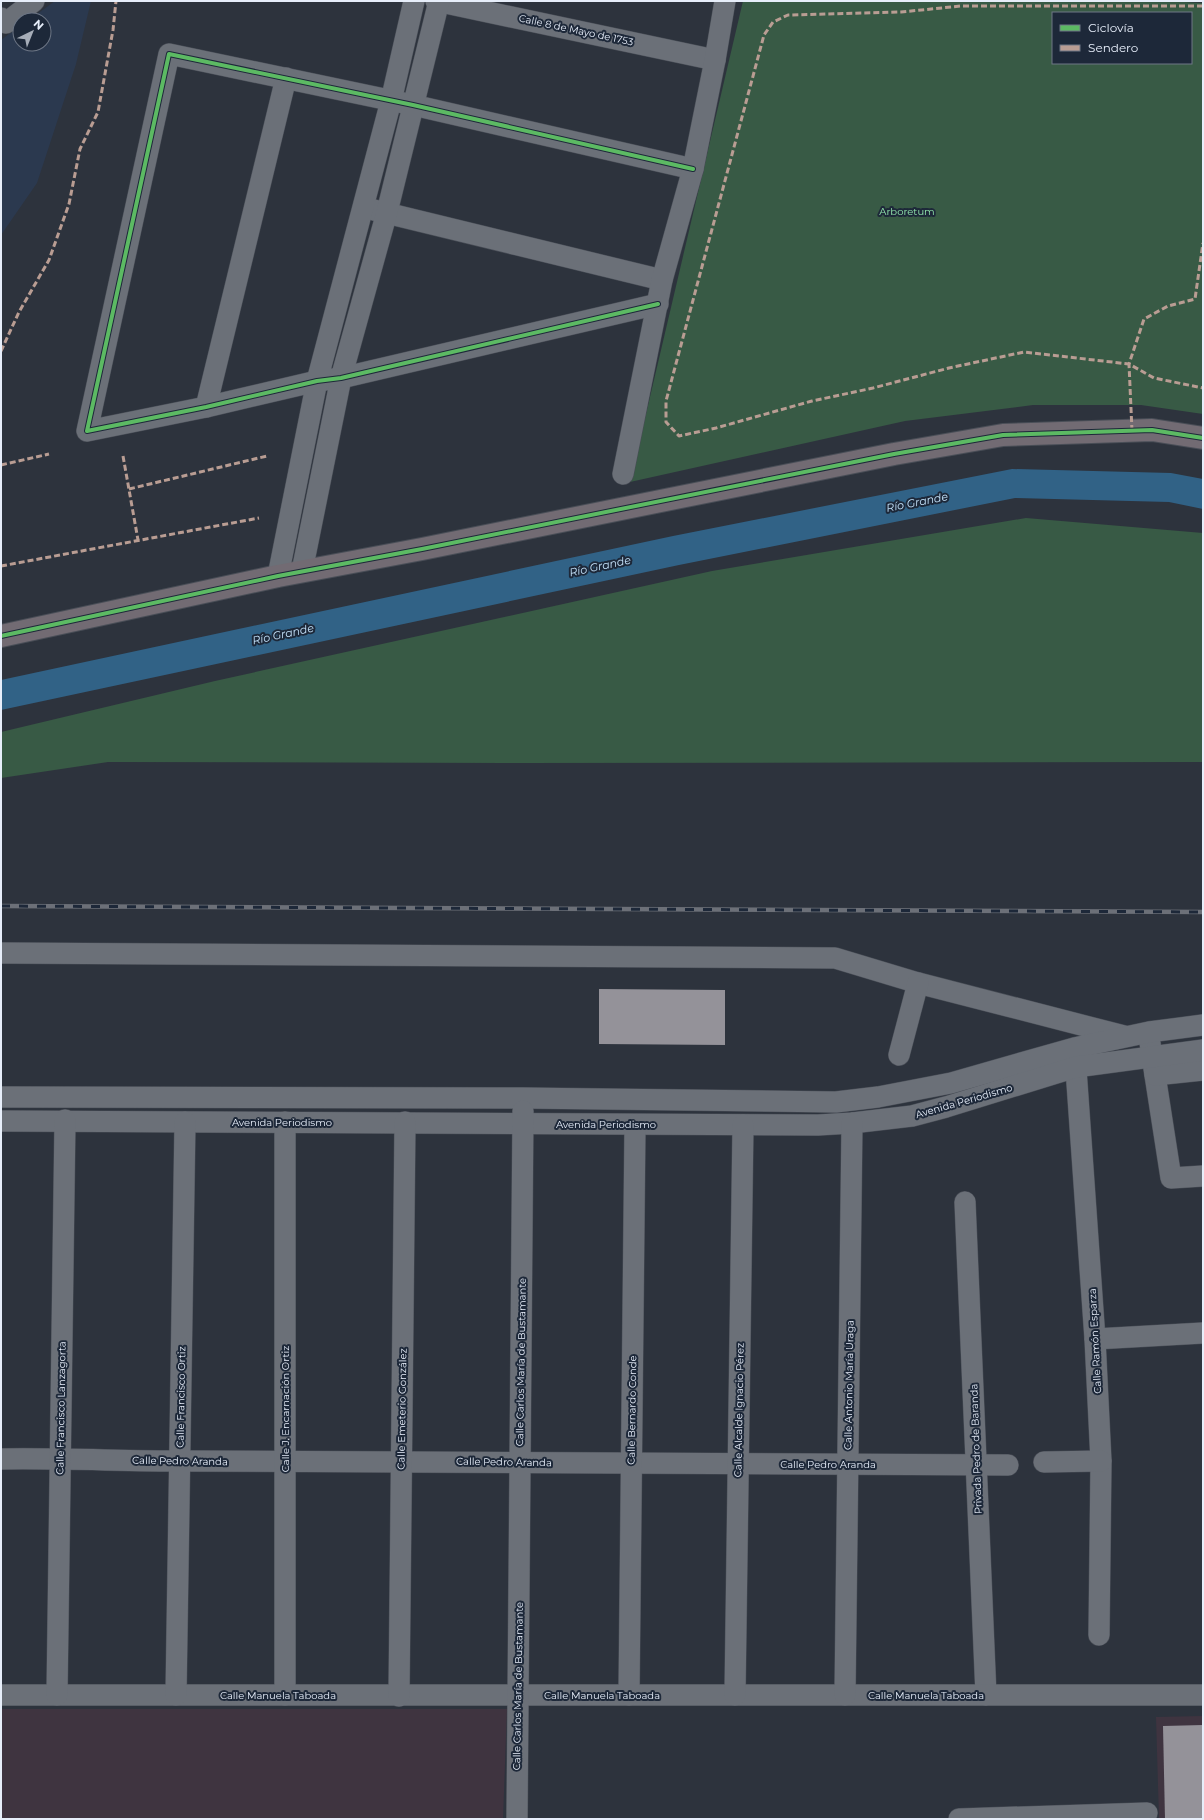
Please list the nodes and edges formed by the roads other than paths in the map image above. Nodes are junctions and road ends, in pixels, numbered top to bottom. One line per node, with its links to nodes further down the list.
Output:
1 (34, 1): 5 (street)
2 (414, 1): 8 (street)
3 (438, 1): 6 (street, Calle 8 de Mayo de 1753); 9 (street)
4 (725, 1): 6 (street)
5 (1, 18)
6 (715, 60): 10 (street)
7 (286, 78): 8 (street); 17 (street); 17 (street)
8 (391, 101): 9 (street); 11 (street)
9 (413, 105): 10 (street); 12 (street)
10 (693, 169): 13 (street)
11 (364, 208): 12 (street); 16 (street)
12 (387, 212): 13 (street); 15 (street)
13 (662, 280): 14 (street)
14 (658, 304): 15 (street); 19 (street)
15 (341, 378): 16 (street); 20 (street)
16 (316, 381): 17 (street); 21 (street)
17 (206, 407)
18 (1203, 438): 22 (main road)
19 (622, 474)
20 (306, 549): 21 (street); 22 (street)
21 (282, 552): 23 (street)
22 (302, 571): 23 (main road)
23 (278, 576): 24 (main road)
24 (1, 636)
25 (1, 953): 26 (street)
26 (918, 983): 29 (street); 31 (street)
27 (1203, 1025): 28 (street, Avenida Periodismo)
28 (1149, 1032): 29 (street, Avenida Periodismo); 33 (street)
29 (1128, 1037): 32 (street, Avenida Periodismo)
30 (1203, 1050): 33 (street, Avenida Periodismo)
31 (899, 1056)
32 (1075, 1058): 33 (street, Avenida Periodismo); 36 (street, Avenida Periodismo); 42 (street, Avenida Periodismo); 49 (street, Calle Ramón Esparza)
33 (1154, 1065): 34 (street); 46 (street)
34 (1203, 1070)
35 (1, 1096): 36 (street, Avenida Periodismo)
36 (523, 1098): 43 (street, Calle Carlos María de Bustamante)
37 (65, 1120): 38 (street, Avenida Periodismo); 39 (street, Avenida Periodismo); 50 (street, Calle Francisco Lanzagorta)
38 (1, 1121)
39 (185, 1122): 40 (street, Avenida Periodismo); 52 (street, Calle Francisco Ortiz)
40 (285, 1122): 41 (street, Avenida Periodismo); 53 (street, Calle J. Encarnación Ortiz)
41 (405, 1122): 43 (street, Avenida Periodismo); 54 (street, Calle Emeterio González)
42 (852, 1123): 45 (street, Avenida Periodismo); 60 (street, Calle Antonio María Uraga)
43 (523, 1124): 44 (street, Avenida Periodismo); 57 (street, Calle Carlos María de Bustamante)
44 (635, 1125): 45 (street, Avenida Periodismo); 58 (street, Calle Bernardo Conde)
45 (743, 1125): 59 (street, Calle Alcalde Ignacio Pérez)
46 (1203, 1176)
47 (965, 1202): 61 (street, Privada Pedro de Baranda)
48 (1203, 1332): 49 (street)
49 (1095, 1339): 55 (street, Calle Ramón Esparza)
50 (60, 1458): 51 (street, Calle Pedro Aranda); 52 (street, Calle Pedro Aranda); 65 (street, Calle Francisco Lanzagorta)
51 (1, 1459)
52 (180, 1461): 53 (street, Calle Pedro Aranda); 66 (street, Calle Francisco Ortiz)
53 (285, 1461): 54 (street, Calle Pedro Aranda); 67 (street, Calle J. Encarnación Ortiz)
54 (401, 1461): 57 (street, Calle Pedro Aranda); 73 (street, Calle Emeterio González)
55 (1101, 1461): 56 (street); 63 (street, Calle Ramón Esparza)
56 (1044, 1462)
57 (520, 1463): 58 (street, Calle Pedro Aranda); 68 (street, Calle Carlos María de Bustamante)
58 (632, 1463): 59 (street, Calle Pedro Aranda); 69 (street, Calle Bernardo Conde)
59 (738, 1464): 60 (street, Calle Pedro Aranda); 70 (street, Calle Alcalde Ignacio Pérez)
60 (848, 1464): 61 (street, Calle Pedro Aranda); 71 (street, Calle Antonio María Uraga)
61 (976, 1464): 62 (street, Calle Pedro Aranda); 72 (street, Privada Pedro de Baranda)
62 (1008, 1465)
63 (1099, 1635)
64 (1, 1695): 65 (street, Calle Manuela Taboada)
65 (57, 1695): 66 (street, Calle Manuela Taboada)
66 (176, 1695): 67 (street, Calle Manuela Taboada)
67 (285, 1695): 73 (street, Calle Manuela Taboada)
68 (518, 1695): 69 (street, Calle Manuela Taboada); 73 (street, Calle Manuela Taboada); 76 (street, Calle Carlos María de Bustamante)
69 (629, 1695): 70 (street, Calle Manuela Taboada)
70 (735, 1695): 71 (street, Calle Manuela Taboada)
71 (845, 1695): 72 (street, Calle Manuela Taboada)
72 (986, 1695): 74 (street, Calle Manuela Taboada)
73 (399, 1696)
74 (1203, 1696)
75 (1147, 1813): 77 (street)
76 (517, 1819)
77 (958, 1819)

